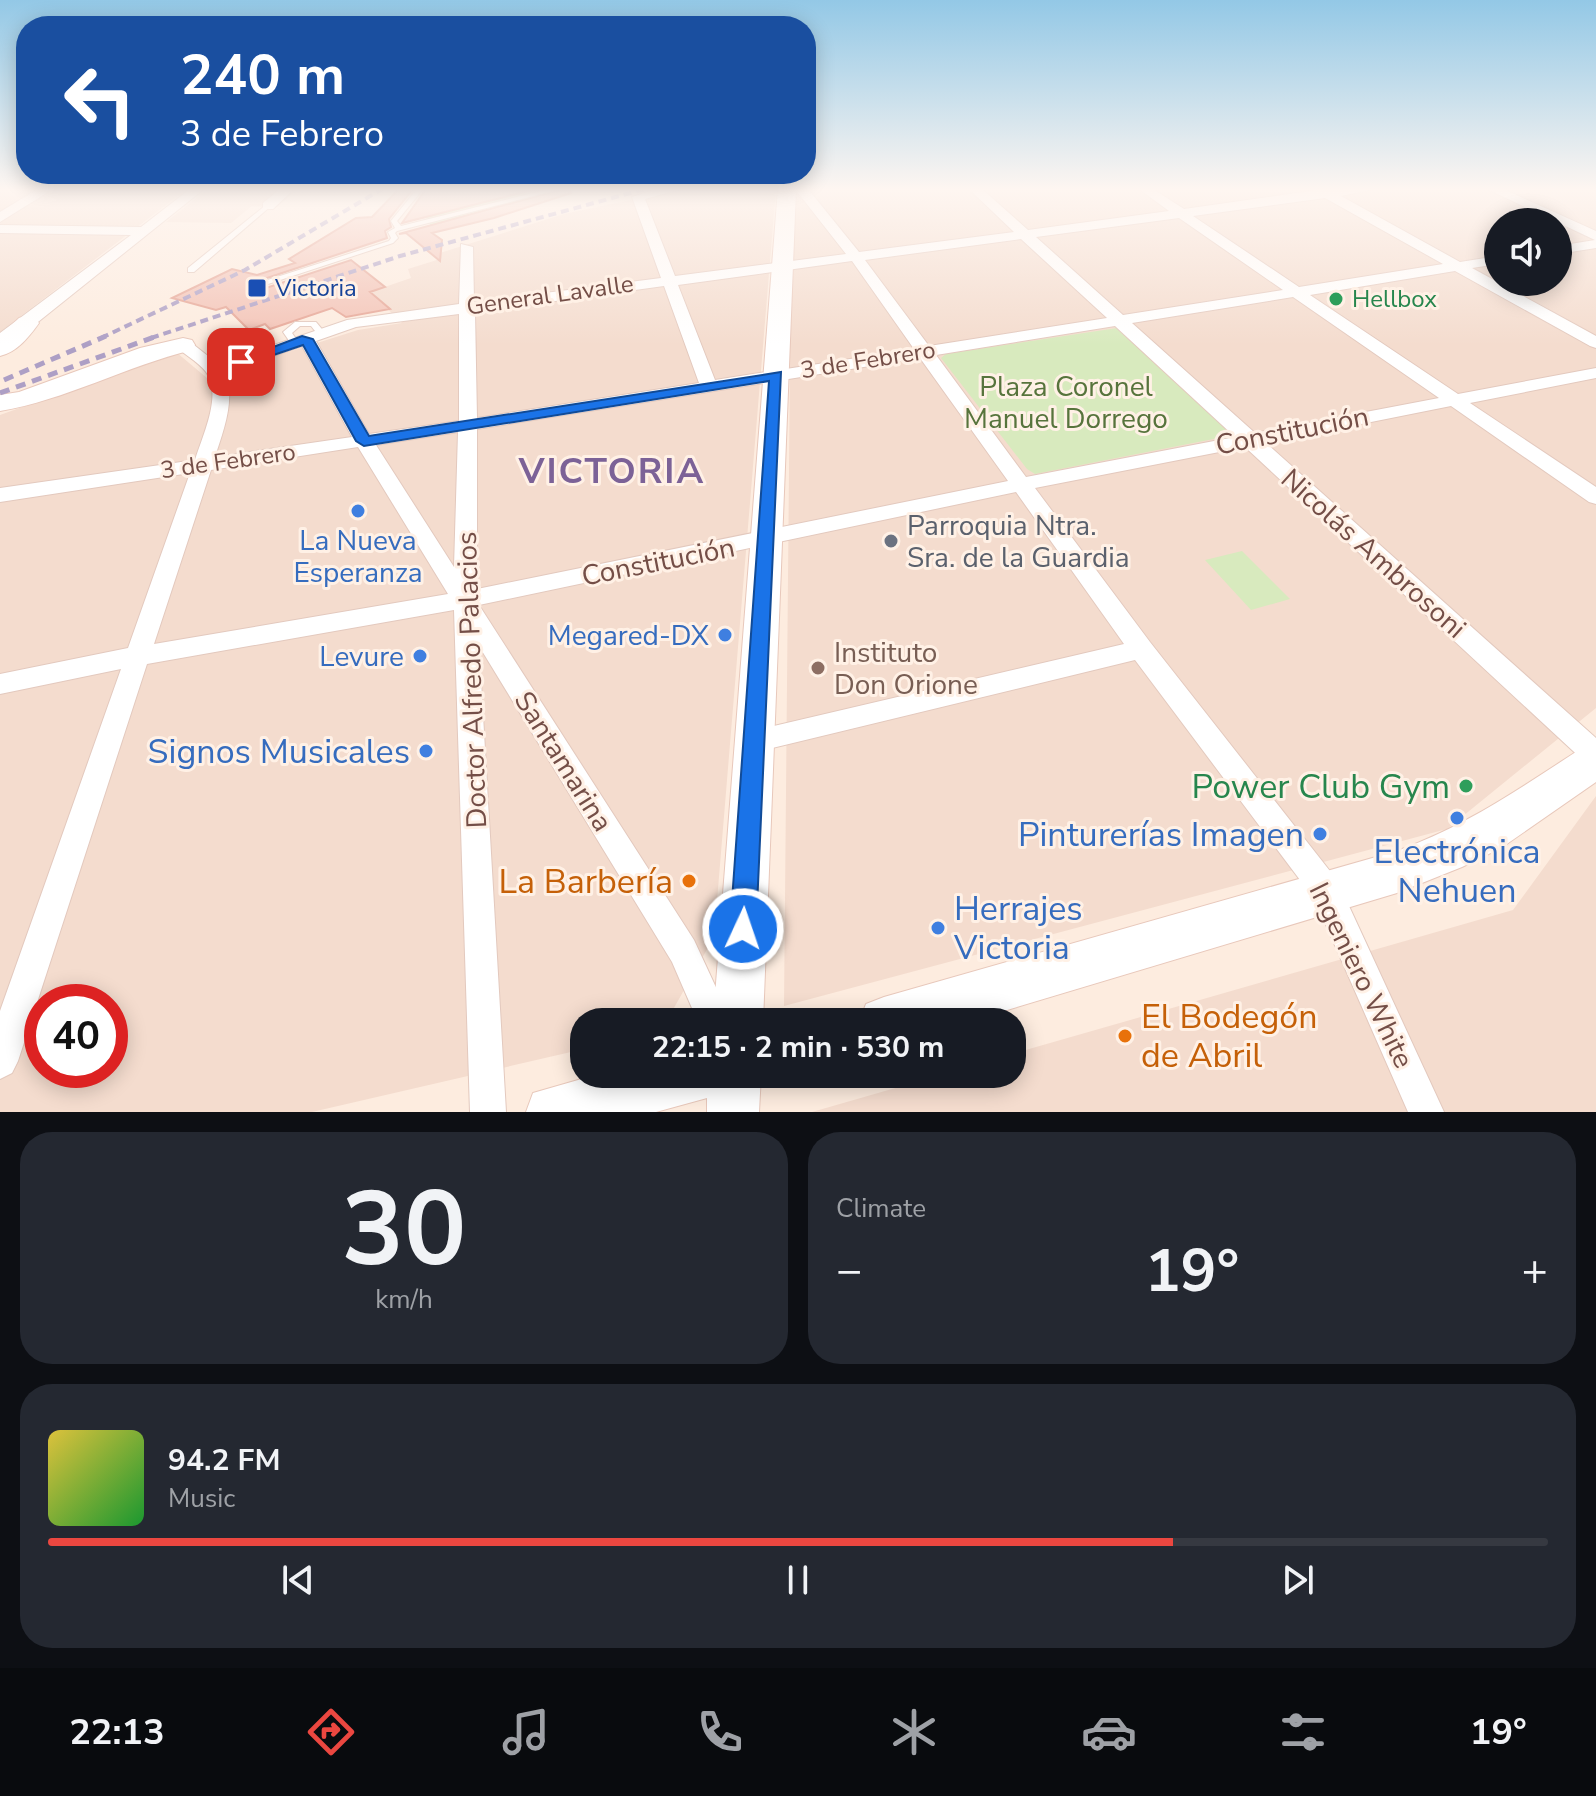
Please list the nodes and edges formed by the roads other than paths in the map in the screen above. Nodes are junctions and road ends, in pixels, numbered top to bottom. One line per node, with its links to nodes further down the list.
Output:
1 (131, 241): 25 (street)
2 (226, 241): 18 (lane)
3 (392, 241): 20 (lane)
4 (656, 241): 19 (street)
5 (784, 241): 16 (street)
6 (843, 241): 14 (street, Ingeniero White)
7 (971, 241): 14 (street, General Lavalle)
8 (1032, 241): 23 (street, Nicolás Ambrosoni)
9 (1221, 241): 21 (street)
10 (1413, 241): 17 (street)
11 (1596, 244): 13 (street)
12 (466, 247): 22 (street, Doctor Alfredo Palacios)
13 (1572, 248)
14 (855, 256): 16 (street, General Lavalle); 31 (street, Ingeniero White)
15 (1484, 262): 17 (street, 3 de Febrero)
16 (782, 265): 19 (street, General Lavalle); 34 (street)
17 (1459, 266): 21 (street, 3 de Febrero); 28 (street)
18 (191, 270)
19 (671, 279): 22 (street, General Lavalle); 35 (street)
20 (259, 284)
21 (1298, 293): 23 (street, 3 de Febrero); 36 (street)
22 (468, 307): 26 (street, General Lavalle); 39 (street, Doctor Alfredo Palacios)
23 (1120, 321): 31 (street, 3 de Febrero); 40 (street, Nicolás Ambrosoni)
24 (0, 323): 25 (street)
25 (27, 323): 27 (street); 30 (street)
26 (308, 339): 32 (street, General Lavalle); 41 (street, Santamarina)
27 (0, 340)
28 (1596, 343)
29 (183, 345): 32 (street); 37 (street); 38 (street)
30 (0, 349)
31 (925, 351): 34 (street, 3 de Febrero); 43 (street, Ingeniero White)
32 (215, 371): 42 (street)
33 (1596, 373): 36 (street, Constitución)
34 (776, 375): 35 (street, 3 de Febrero); 46 (street)
35 (709, 386): 39 (street, 3 de Febrero)
36 (1454, 399): 40 (street, Constitución); 45 (street)
37 (0, 403)
38 (0, 410)
39 (468, 425): 41 (street, 3 de Febrero); 47 (street, Doctor Alfredo Palacios)
40 (1249, 439): 43 (street, Constitución); 52 (street, Nicolás Ambrosoni)
41 (364, 441): 42 (street, 3 de Febrero); 47 (street, Santamarina)
42 (203, 464): 44 (street, 3 de Febrero); 49 (street)
43 (1022, 484): 46 (street, Constitución); 48 (street, Ingeniero White)
44 (0, 495)
45 (1596, 497)
46 (766, 539): 47 (street, Constitución); 51 (street)
47 (465, 600): 49 (street, Constitución); 54 (street, Santamarina); 61 (street, Doctor Alfredo Palacios)
48 (1141, 649): 51 (street); 53 (street, Ingeniero White)
49 (138, 656): 50 (street, Constitución); 57 (street)
50 (0, 684)
51 (752, 742): 55 (street)
52 (1596, 757): 53 (street)
53 (1326, 890): 56 (street); 64 (street, Ingeniero White)
54 (709, 1008)
55 (739, 1008)
56 (931, 1008)
57 (0, 1061)
58 (669, 1088): 60 (street)
59 (734, 1088): 63 (street)
60 (637, 1101): 62 (street)
61 (488, 1112)
62 (552, 1112)
63 (733, 1112)
64 (1426, 1112)

